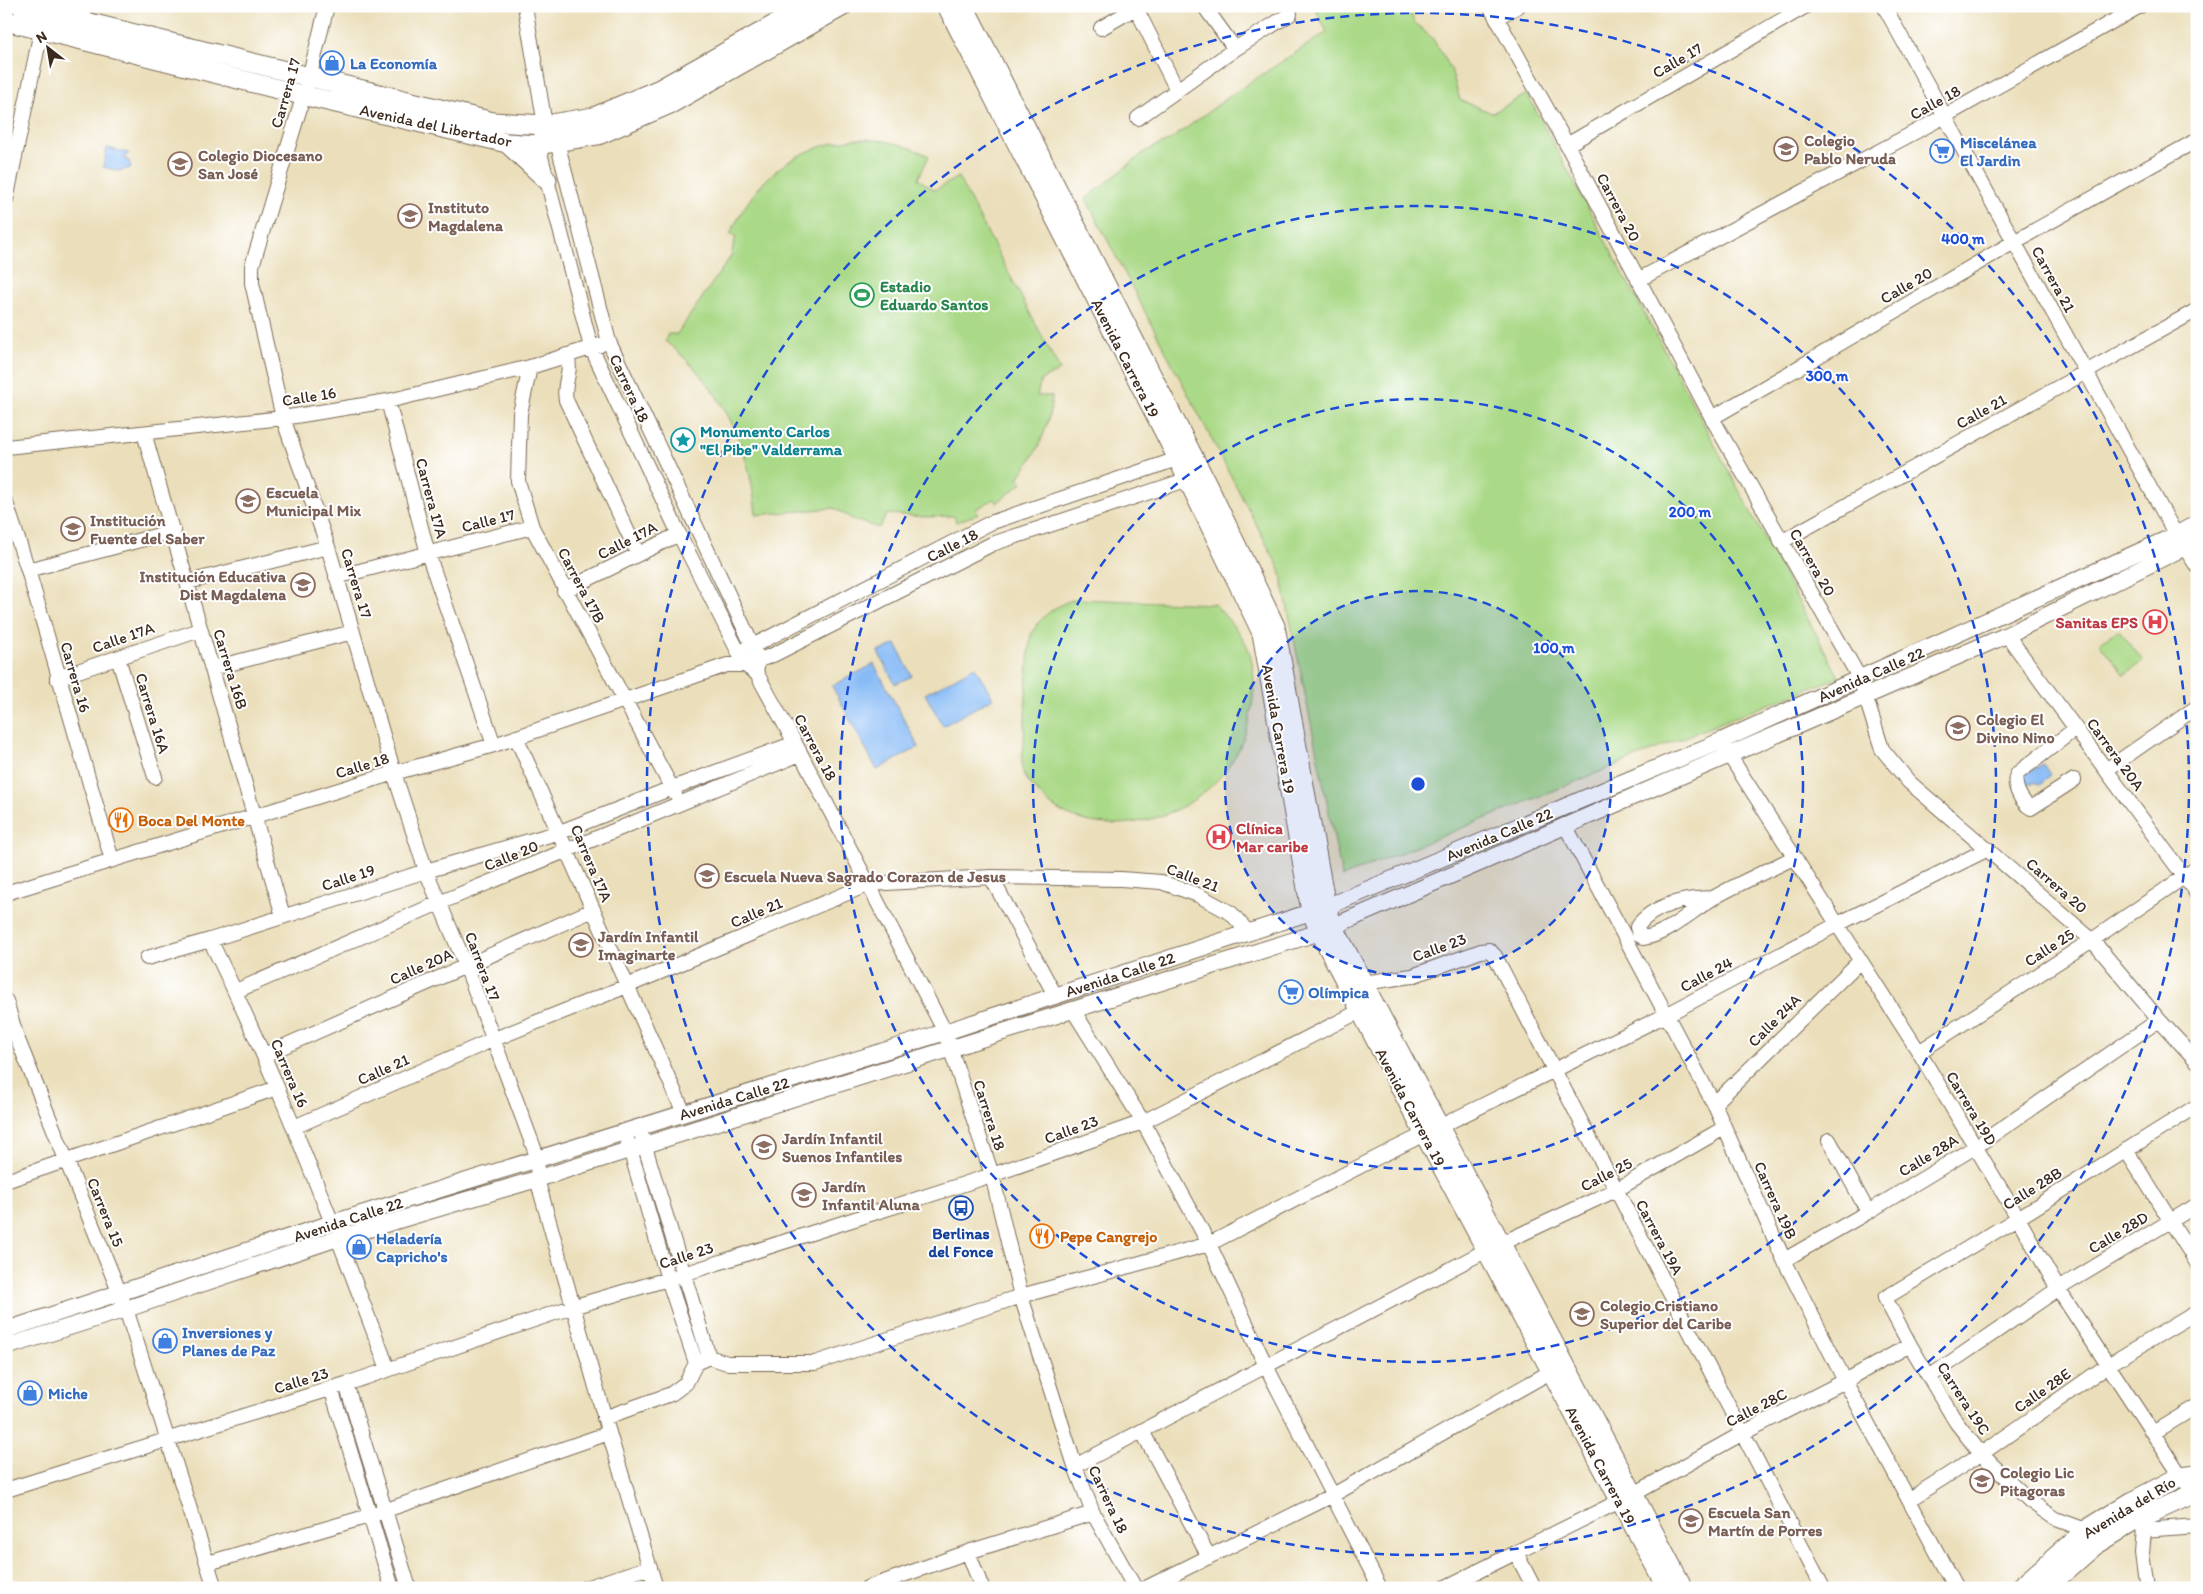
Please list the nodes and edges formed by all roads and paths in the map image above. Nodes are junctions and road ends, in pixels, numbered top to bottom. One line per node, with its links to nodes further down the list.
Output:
1 (21, 6): 14 (main road, Avenida del Libertador)
2 (327, 6): 21 (street, Carrera 17)
3 (525, 6): 25 (street)
4 (808, 6): 25 (main road, Avenida del Libertador)
5 (843, 6): 28 (main road, Avenida del Libertador)
6 (947, 6): 45 (main road, Avenida Carrera 19)
7 (964, 6): 45 (main road, Avenida Carrera 19)
8 (1204, 6): 20 (street)
9 (1518, 6): 15 (street)
10 (1806, 6): 29 (street, Calle 17)
11 (1884, 6): 23 (street, Carrera 21)
12 (2140, 6): 23 (street, Calle 18)
13 (1137, 7): 18 (street); 22 (street)
14 (45, 9): 21 (main road, Avenida del Libertador)
15 (1493, 12): 29 (street, Carrera 20)
16 (1290, 14): 20 (street)
17 (6, 21): 19 (main road, Avenida del Libertador)
18 (1101, 28)
19 (41, 31): 21 (main road, Avenida del Libertador); 31 (street)
20 (1236, 49): 22 (street)
21 (306, 86): 25 (main road, Avenida del Libertador); 27 (main road, Avenida del Libertador); 41 (street, Carrera 17)
22 (1177, 90): 24 (street)
23 (1945, 116): 32 (street, Carrera 21); 33 (street, Calle 18)
24 (1138, 118)
25 (545, 125): 28 (street)
26 (2197, 140): 32 (street, Calle 20)
27 (507, 143): 28 (main road, Avenida del Libertador); 30 (main road)
28 (548, 143): 30 (street, Carrera 18); 35 (street, Carrera 18)
29 (1567, 144): 33 (street, Carrera 20)
30 (546, 180): 36 (street, Carrera 18)
31 (6, 200)
32 (2014, 242): 39 (street, Carrera 21); 42 (street, Calle 20)
33 (1638, 280): 42 (street, Carrera 20)
34 (2197, 310): 39 (street, Calle 21)
35 (609, 342): 36 (street, Calle 16); 65 (street, Carrera 18)
36 (591, 347): 37 (street, Calle 16); 51 (street, Carrera 18)
37 (567, 355): 38 (street, Calle 16); 56 (street)
38 (530, 367): 40 (street, Calle 16); 49 (street, Carrera 17B)
39 (2086, 373): 52 (street, Calle 21); 53 (street, Carrera 21)
40 (388, 401): 41 (street, Calle 16); 55 (street, Carrera 17A)
41 (283, 418): 43 (street, Calle 16); 54 (street, Carrera 17)
42 (1712, 418): 52 (street, Carrera 20)
43 (144, 433): 44 (street, Calle 16); 50 (street, Carrera 16B)
44 (7, 443)
45 (1184, 456): 46 (main road, Avenida Carrera 19); 65 (street, Calle 18)
46 (1195, 477): 65 (street, Calle 18); 100 (main road, Avenida Carrera 19)
47 (6, 503): 58 (street, Carrera 16)
48 (2197, 523): 53 (street, Avenida Calle 22)
49 (532, 527): 55 (street, Calle 17); 61 (street, Carrera 17B)
50 (174, 531): 58 (street); 60 (street, Carrera 16B)
51 (679, 534): 56 (street, Calle 17A); 65 (street, Carrera 18)
52 (1781, 542): 69 (street, Carrera 20)
53 (2186, 542): 57 (street, Carrera 21); 64 (street, Avenida Calle 22); 69 (street, Avenida Calle 22)
54 (328, 547): 59 (street, Carrera 17); 60 (street)
55 (428, 554): 59 (street, Calle 17); 75 (street, Carrera 17A)
56 (638, 554): 61 (street, Calle 17A)
57 (2197, 566)
58 (28, 570): 68 (street, Carrera 16)
59 (336, 577): 63 (street, Carrera 17)
60 (188, 582): 62 (street, Carrera 16B)
61 (564, 591): 71 (street, Carrera 17B)
62 (200, 630): 66 (street, Calle 17A); 67 (street, Carrera 16B)
63 (353, 632): 67 (street); 79 (street, Carrera 17)
64 (2007, 635): 70 (street, Avenida Calle 22); 73 (street, Carrera 20A)
65 (749, 656): 71 (street, Calle 18); 76 (street, Carrera 18)
66 (118, 658): 68 (street, Calle 17A); 80 (street, Carrera 16A)
67 (213, 668): 84 (street, Carrera 16B)
68 (58, 678): 90 (street, Carrera 16)
69 (1860, 679): 70 (street, Carrera 20); 77 (street, Avenida Calle 22)
70 (1866, 697): 77 (street, Avenida Calle 22); 87 (street, Carrera 20)
71 (625, 699): 74 (street, Calle 18); 82 (street, Carrera 17B)
72 (2197, 707): 78 (street)
73 (2076, 729): 78 (street, Carrera 20A); 81 (street)
74 (516, 737): 75 (street, Calle 18); 86 (street, Carrera 17A)
75 (494, 745): 79 (street, Calle 18)
76 (798, 748): 82 (street); 83 (street, Calle 20); 95 (street, Carrera 18)
77 (1724, 748): 85 (street, Avenida Calle 22); 89 (street, Carrera 19D); 100 (street, Avenida Calle 22)
78 (2106, 770): 93 (street, Carrera 20A)
79 (394, 773): 84 (street, Calle 18); 92 (street, Carrera 17)
80 (155, 777)
81 (2074, 780)
82 (672, 788): 83 (street, Carrera 17B); 86 (street)
83 (679, 804): 88 (street, Calle 20)
84 (255, 817): 90 (street, Calle 18); 102 (street, Carrera 16B)
85 (1565, 825): 104 (street, Avenida Calle 22); 119 (street, Carrera 19B)
86 (560, 832): 88 (street, Carrera 17A); 92 (street, Calle 19)
87 (1988, 849): 103 (street, Calle 24); 107 (street, Carrera 20)
88 (568, 851): 99 (street, Calle 20); 101 (street, Carrera 17A)
89 (1793, 858): 98 (street); 103 (street, Carrera 19D)
90 (112, 860): 96 (street, Calle 18)
91 (2197, 868): 93 (street, Calle 25)
92 (426, 870): 99 (street, Carrera 17); 102 (street, Calle 19)
93 (2184, 876): 97 (street, Carrera 20A); 107 (street, Calle 25)
94 (991, 877): 95 (street, Calle 21); 105 (street, Calle 21); 115 (street)
95 (869, 884): 113 (street, Calle 21); 123 (street, Carrera 18)
96 (6, 893)
97 (2197, 894)
98 (1713, 898): 98 (street)
99 (439, 903): 111 (street, Carrera 17); 114 (street, Calle 20)
100 (1319, 909): 104 (main road, Avenida Carrera 19); 105 (street, Avenida Calle 22)
101 (593, 910): 111 (street, Calle 20A); 113 (street, Carrera 17A)
102 (283, 916): 106 (street, Calle 19)
103 (1836, 925): 110 (street, Carrera 19D); 119 (street, Calle 24)
104 (1326, 929): 112 (main road, Avenida Carrera 19); 117 (street, Avenida Calle 22); 118 (main road, Avenida Carrera 19)
105 (1248, 932): 115 (street, Avenida Calle 22)
106 (210, 940): 109 (street, Calle 19); 114 (street, Carrera 16)
107 (2092, 940): 120 (street, Carrera 20); 124 (street, Calle 25)
108 (1494, 956): 112 (street, Calle 23); 127 (street, Carrera 19A)
109 (147, 958)
110 (1860, 961): 124 (street, Carrera 19D); 129 (street, Calle 24A)
111 (466, 966): 122 (street, Carrera 17); 125 (street, Calle 20A)
112 (1363, 983): 136 (main road, Avenida Carrera 19)
113 (627, 986): 122 (street, Calle 21); 131 (street, Carrera 17A)
114 (236, 991): 125 (street, Carrera 16)
115 (1055, 995): 123 (street, Avenida Calle 22)
116 (6, 1001): 121 (street, Carrera 15)
117 (1073, 1010): 123 (street, Avenida Calle 22); 132 (street)
118 (1360, 1011): 132 (street, Calle 23); 136 (main road, Avenida Carrera 19)
119 (1668, 1014): 127 (street, Calle 24); 129 (street, Carrera 19B)
120 (2159, 1020): 126 (street, Carrera 20); 139 (street, Calle 28A)
121 (11, 1036): 142 (street, Carrera 15)
122 (492, 1040): 133 (street, Calle 21); 141 (street, Carrera 17)
123 (947, 1040): 131 (street, Avenida Calle 22); 138 (street, Avenida Calle 22); 143 (street, Carrera 18)
124 (1919, 1052): 139 (street, Carrera 19D)
125 (264, 1055): 128 (street, Carrera 16)
126 (2197, 1061)
127 (1553, 1071): 136 (street, Calle 24); 146 (street, Carrera 19A)
128 (277, 1088): 133 (street, Carrera 16); 142 (street)
129 (1714, 1104): 134 (street, Carrera 19B)
130 (2197, 1106): 140 (street, Calle 28B)
131 (684, 1113): 135 (street, Avenida Calle 22)
132 (1142, 1122): 143 (street, Calle 23); 152 (street)
133 (294, 1127): 151 (street, Carrera 16)
134 (1724, 1128): 146 (street, Calle 25); 154 (street, Carrera 19B)
135 (632, 1130): 138 (street); 141 (street, Avenida Calle 22)
136 (1432, 1131): 152 (street, Calle 24); 153 (main road, Avenida Carrera 19)
137 (1829, 1140): 148 (street)
138 (637, 1146): 144 (street, Avenida Calle 22); 156 (street); 157 (street)
139 (1975, 1147): 148 (street, Calle 28A); 149 (street, Carrera 19D)
140 (2126, 1150): 149 (street, Calle 28B); 150 (street)
141 (538, 1159): 144 (street); 151 (street, Avenida Calle 22)
142 (66, 1160): 145 (street); 159 (street, Carrera 15)
143 (992, 1175): 156 (street, Calle 23); 160 (street, Carrera 18)
144 (537, 1179): 151 (street, Avenida Calle 22); 162 (street)
145 (6, 1181)
146 (1616, 1190): 153 (street, Calle 25); 182 (street, Carrera 19A)
147 (2197, 1205): 150 (street, Calle 28D)
148 (1868, 1212): 154 (street, Calle 28A)
149 (2018, 1218): 158 (street, Carrera 19D); 161 (street, Calle 28B)
150 (2170, 1221): 155 (street); 158 (street, Calle 28D)
151 (335, 1230): 159 (street, Avenida Calle 22); 163 (street, Avenida Calle 22); 172 (street, Carrera 16)
152 (1209, 1244): 160 (street, Calle 24); 171 (street)
153 (1493, 1247): 171 (street, Calle 25); 173 (main road, Avenida Carrera 19); 191 (main road, Avenida Carrera 19)
154 (1784, 1260): 175 (street, Carrera 19B)
155 (2197, 1263)
156 (683, 1274): 157 (street, Calle 23); 168 (street)
157 (668, 1279): 162 (street, Calle 23); 169 (street)
158 (2058, 1289): 170 (street, Carrera 19D); 174 (street, Calle 28D)
159 (120, 1294): 163 (street, Carrera 15); 165 (street, Avenida Calle 22)
160 (1021, 1296): 168 (street, Calle 24); 186 (street, Carrera 18)
161 (1885, 1298): 166 (street, Carrera 19C)
162 (572, 1308): 172 (street, Calle 23); 179 (street)
163 (126, 1309): 167 (street, Avenida Calle 22); 184 (street, Carrera 15)
164 (2197, 1312): 170 (street, Calle 28E)
165 (6, 1330)
166 (1910, 1345): 174 (street, Carrera 19C); 175 (street, Calle 28C)
167 (6, 1347)
168 (709, 1357): 169 (street)
169 (696, 1363): 179 (street)
170 (2108, 1365): 183 (street, Carrera 19D); 185 (street, Calle 28E)
171 (1266, 1366): 180 (street, Calle 25); 190 (street)
172 (388, 1369): 176 (street, Calle 23)
173 (1552, 1371): 190 (street); 191 (main road, Avenida Carrera 19)
174 (1929, 1377): 185 (street, Carrera 19C)
175 (1846, 1381): 182 (street, Calle 28C); 192 (street, Carrera 19B)
176 (346, 1384): 177 (street, Calle 23); 193 (street)
177 (331, 1388): 184 (street, Calle 23); 195 (street)
178 (2197, 1406): 183 (street)
179 (604, 1418): 181 (street)
180 (1142, 1431): 186 (street, Calle 25); 201 (street)
181 (608, 1433): 193 (street); 203 (street)
182 (1742, 1433): 191 (street, Calle 28C); 219 (street, Carrera 19A)
183 (2153, 1433): 187 (street, Carrera 19D)
184 (169, 1439): 188 (street, Calle 23); 202 (street, Carrera 15)
185 (1981, 1454): 192 (street, Calle 28E); 198 (street, Carrera 19C)
186 (1075, 1466): 194 (street, Carrera 18)
187 (2189, 1475): 189 (street, Carrera 19D); 198 (main road, Avenida del Río)
188 (6, 1490)
189 (2195, 1492): 196 (main road, Avenida del Río)
190 (1333, 1495): 201 (street); 214 (street)
191 (1627, 1498): 200 (street, Calle 28C); 217 (main road, Avenida Carrera 19); 218 (main road, Avenida Carrera 19)
192 (1910, 1499): 220 (street, Carrera 19B)
193 (384, 1510): 195 (street); 207 (street)
194 (1093, 1513): 199 (street); 212 (street, Carrera 18)
195 (369, 1516): 202 (street); 206 (street)
196 (2144, 1523): 197 (street); 222 (main road, Avenida del Río); 223 (street)
197 (2197, 1526)
198 (2086, 1530): 221 (main road, Avenida del Río)
199 (968, 1552): 204 (street); 211 (street)
200 (1516, 1553): 215 (street, Calle 28C); 216 (street)
201 (1209, 1557): 213 (street)
202 (208, 1563): 205 (street, Carrera 15)
203 (650, 1567): 208 (street); 209 (street)
204 (898, 1583): 210 (street)
205 (215, 1588)
206 (392, 1588)
207 (409, 1588)
208 (585, 1588)
209 (656, 1588)
210 (867, 1588)
211 (982, 1588)
212 (1135, 1588)
213 (1146, 1588)
214 (1380, 1588)
215 (1444, 1588)
216 (1534, 1588)
217 (1667, 1588)
218 (1683, 1588)
219 (1823, 1588)
220 (1956, 1588)
221 (2020, 1588)
222 (2046, 1588)
223 (2147, 1588)

